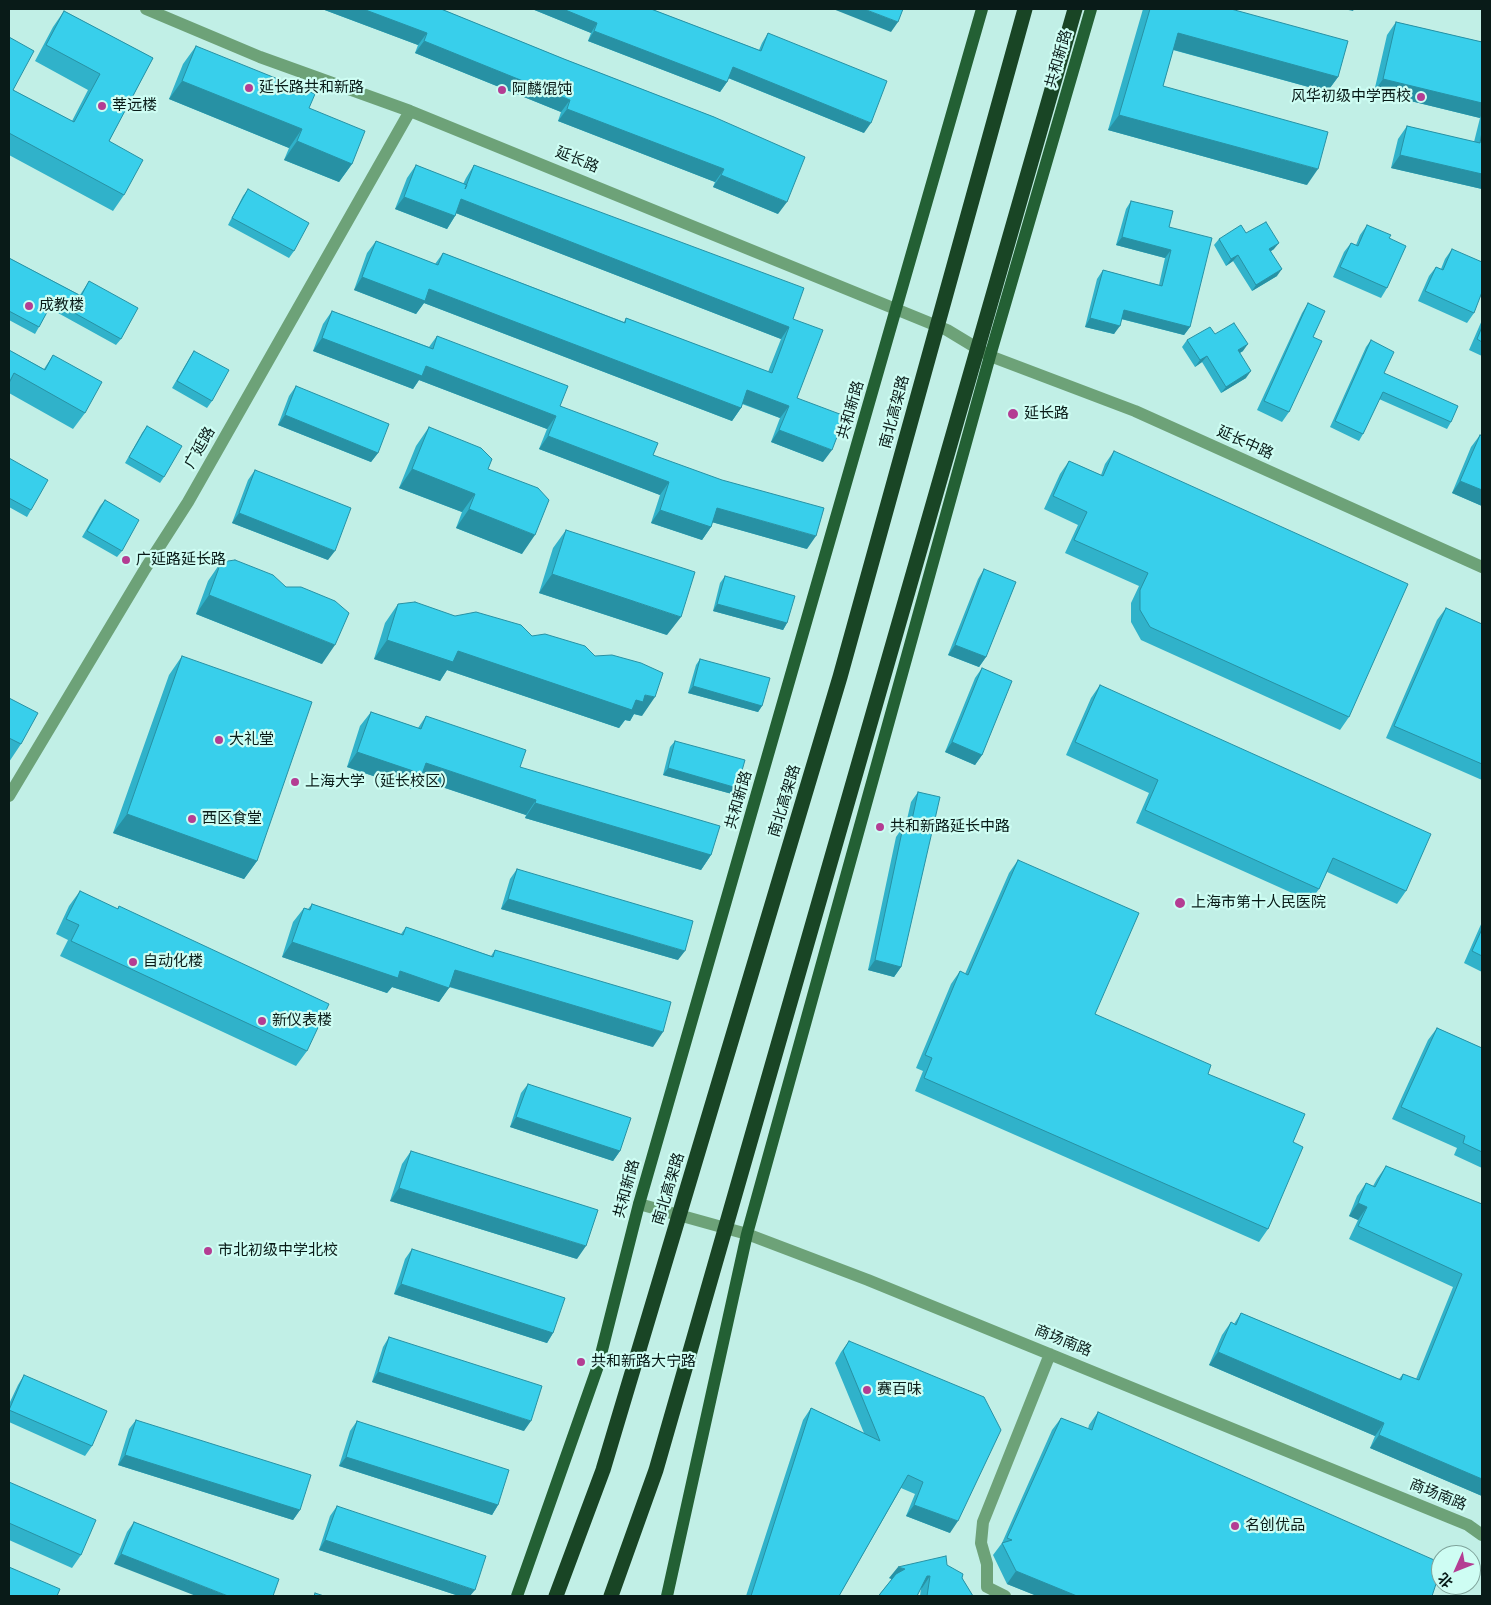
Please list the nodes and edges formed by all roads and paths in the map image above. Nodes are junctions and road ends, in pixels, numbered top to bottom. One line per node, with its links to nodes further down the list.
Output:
1 (146, 9): 6 (street, 延长路)
2 (982, 9): 7 (main road, 共和新路)
3 (1024, 9): 16 (highway, 南北高架路, bridge)
4 (1075, 9): 17 (highway, bridge)
5 (1091, 9): 8 (main road, 共和新路)
6 (410, 111): 7 (street, 延长路); 10 (street, 广延路)
7 (896, 310): 8 (street, 延长路); 11 (main road, 共和新路)
8 (990, 356): 9 (street, 延长中路); 12 (main road, 共和新路)
9 (1482, 567)
10 (9, 796)
11 (639, 1204): 12 (street, 商场南路); 15 (main road, 共和新路)
12 (747, 1234): 13 (street, 商场南路); 18 (main road, 共和新路)
13 (1050, 1354): 14 (street, 商场南路); 19 (street)
14 (1482, 1535)
15 (518, 1596)
16 (556, 1596)
17 (611, 1596)
18 (667, 1596)
19 (1005, 1596)

